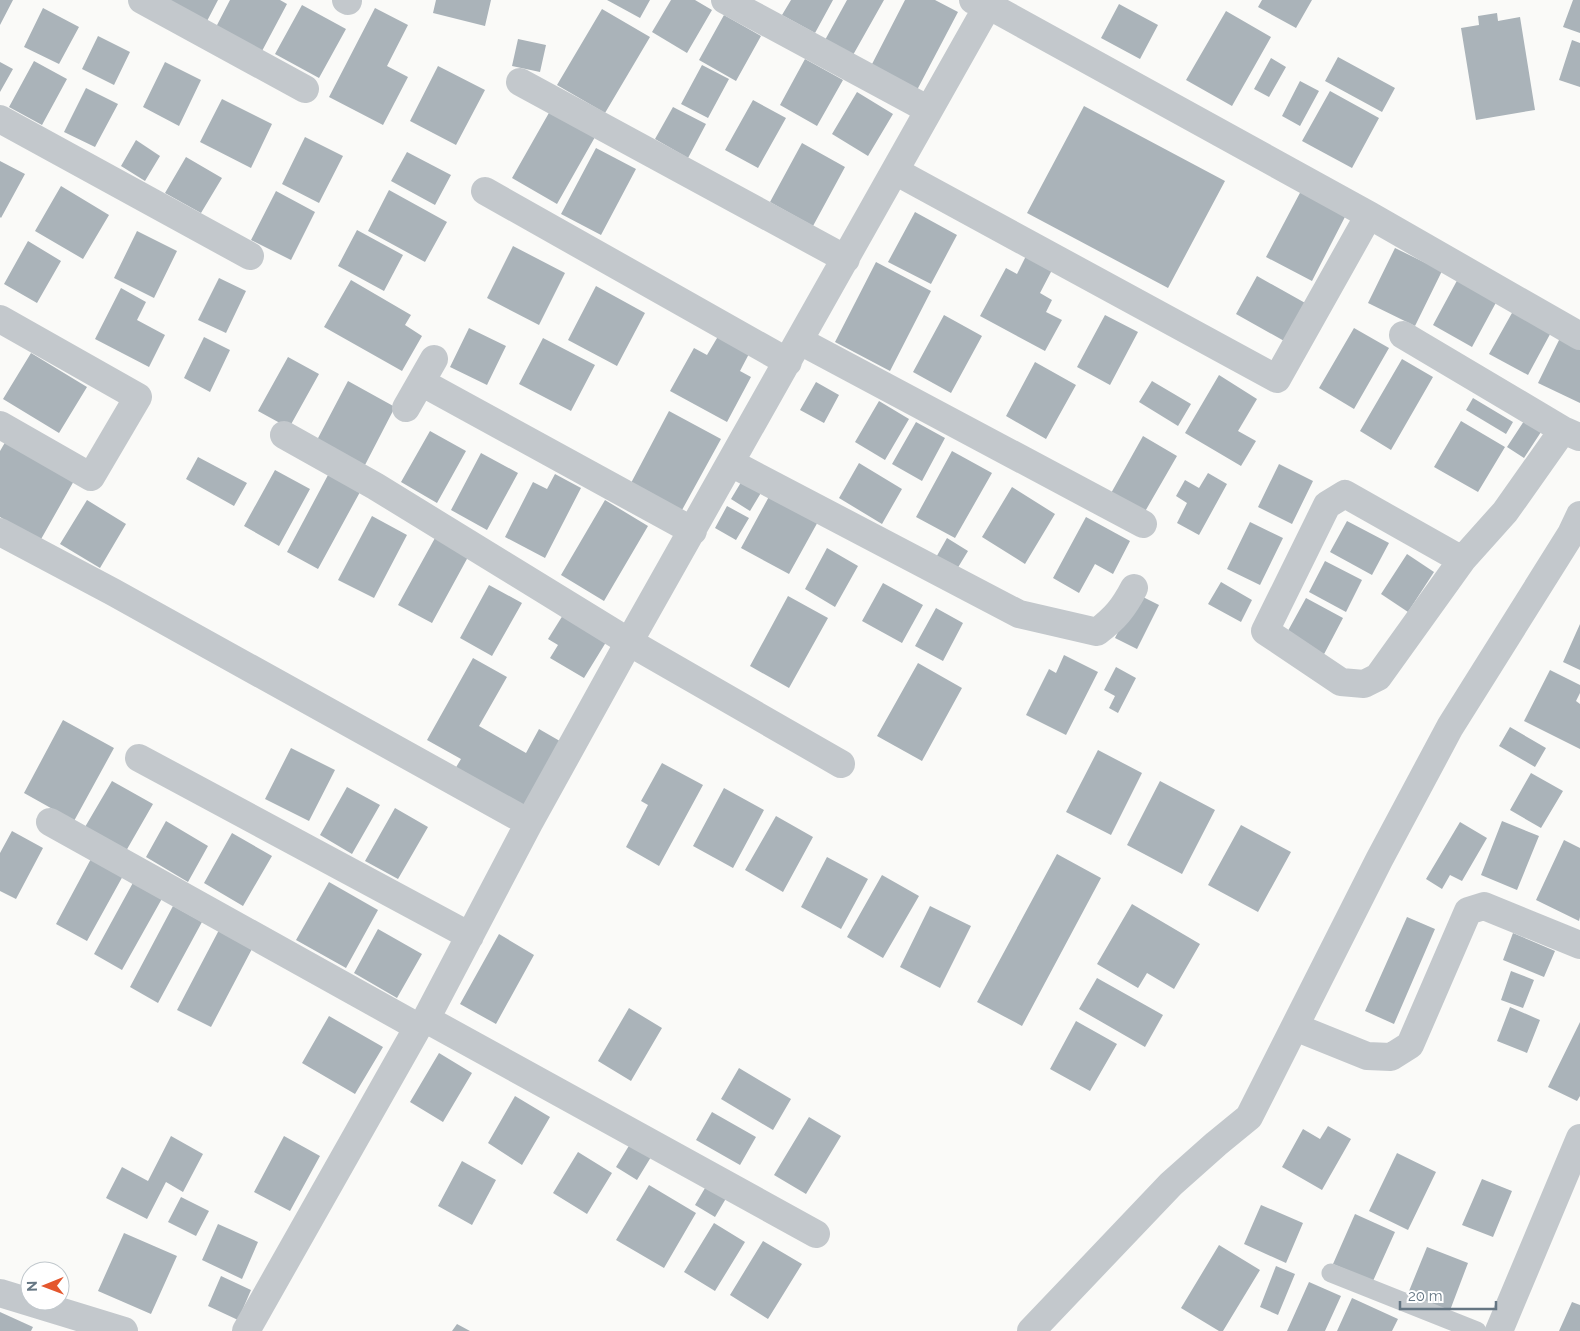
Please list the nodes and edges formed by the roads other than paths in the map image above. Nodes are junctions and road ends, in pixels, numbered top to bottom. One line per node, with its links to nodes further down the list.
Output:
1 (142, 0): 5 (street)
2 (725, 0): 6 (street)
3 (984, 2): 6 (street); 10 (street)
4 (520, 82): 12 (street)
5 (305, 89)
6 (929, 110): 8 (street)
7 (0, 119): 11 (street)
8 (895, 171): 10 (street); 12 (street)
9 (485, 192): 16 (street)
10 (1369, 215): 15 (street)
11 (250, 256)
12 (846, 259): 16 (street)
13 (0, 319): 20 (street)
14 (1403, 335): 21 (street)
15 (1580, 336)
16 (794, 352): 23 (street); 25 (street)
17 (434, 359): 18 (street)
18 (421, 382): 19 (street); 27 (street)
19 (406, 408)
20 (0, 424)
21 (1572, 434): 28 (street)
22 (284, 435): 30 (street)
23 (731, 463): 27 (street); 29 (street)
24 (1580, 515): 38 (street)
25 (1143, 524)
26 (0, 532): 34 (street)
27 (693, 532): 30 (street)
28 (1462, 560): 28 (street)
29 (1134, 588)
30 (629, 642): 32 (street); 34 (street)
31 (138, 758): 35 (street)
32 (841, 764)
33 (50, 822): 37 (street)
34 (529, 823): 35 (street)
35 (470, 936): 37 (street)
36 (1580, 945): 38 (street)
37 (422, 1023): 40 (street); 44 (street)
38 (1295, 1026): 45 (street)
39 (1580, 1138): 47 (street)
40 (816, 1234)
41 (1331, 1273): 46 (lane)
42 (0, 1293): 43 (street)
43 (124, 1331)
44 (246, 1331)
45 (1031, 1331)
46 (1477, 1331)
47 (1499, 1331)

